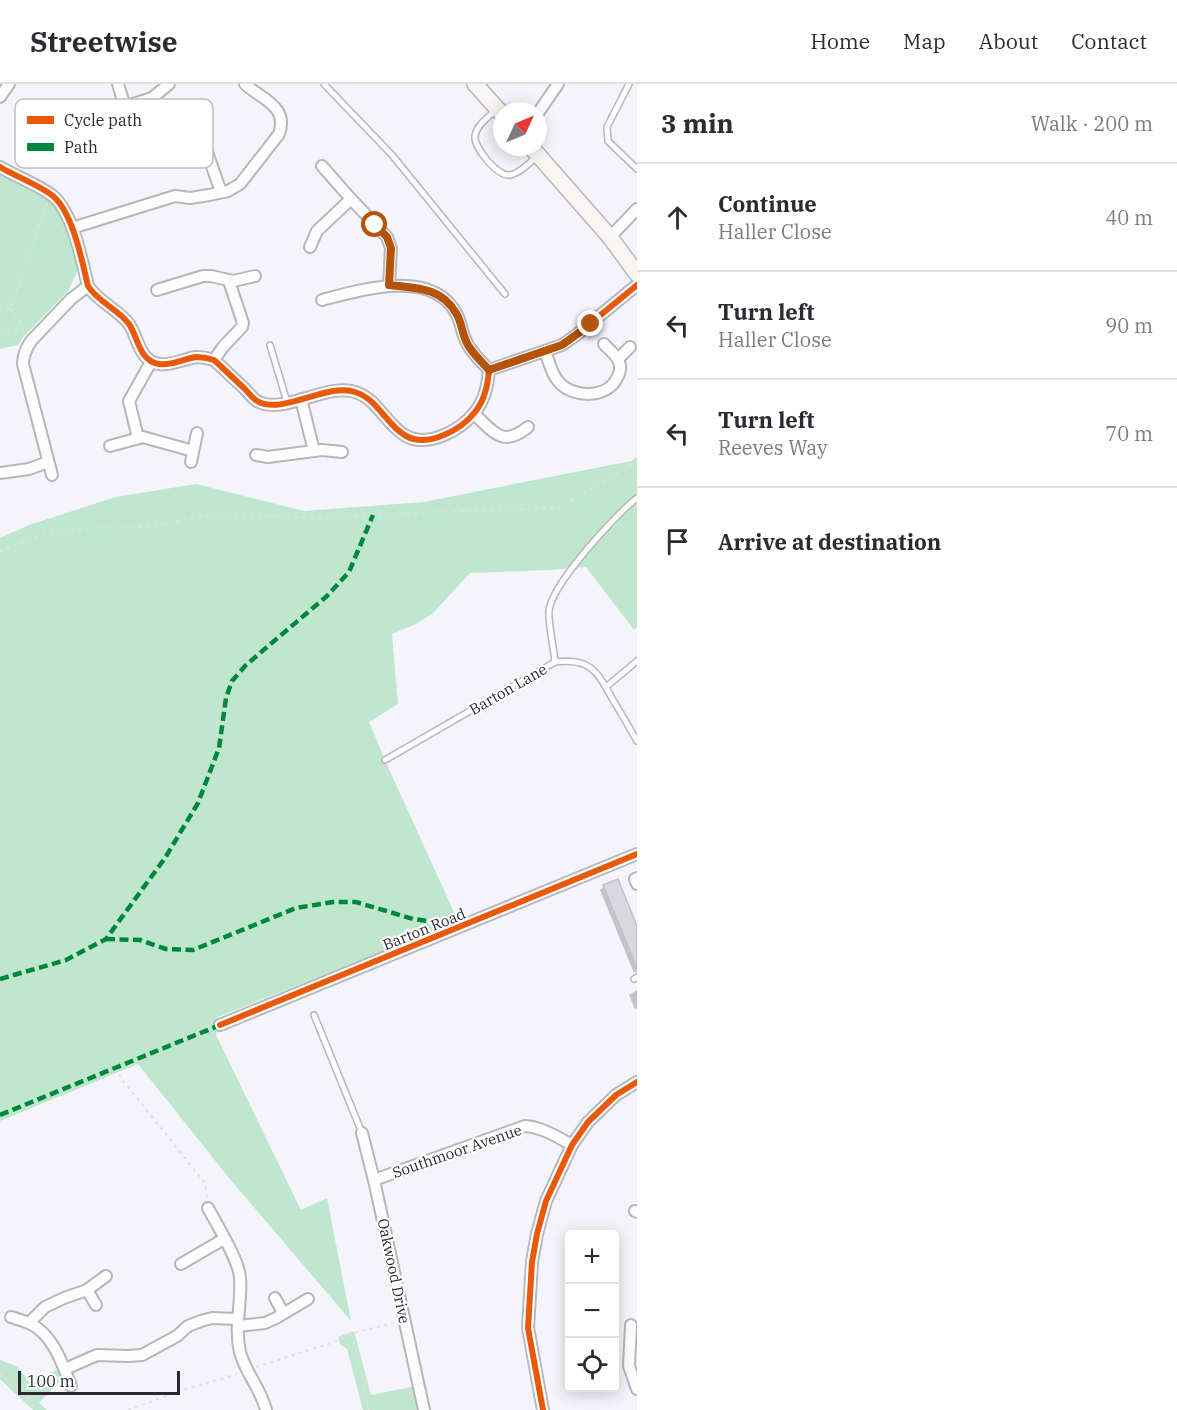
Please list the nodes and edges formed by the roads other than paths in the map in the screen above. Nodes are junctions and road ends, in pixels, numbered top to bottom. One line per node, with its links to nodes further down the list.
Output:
1 (9, 84): 9 (street)
2 (118, 84): 10 (street)
3 (170, 84): 11 (street)
4 (245, 84): 21 (street)
5 (324, 84): 34 (lane)
6 (475, 84): 13 (street)
7 (558, 84): 12 (street)
8 (629, 84): 20 (lane)
9 (0, 97)
10 (123, 99)
11 (149, 99)
12 (546, 102)
13 (493, 103)
14 (493, 116): 15 (lane)
15 (531, 156)
16 (539, 156): 25 (street)
17 (0, 166): 24 (street)
18 (322, 166): 22 (street)
19 (213, 168): 21 (street)
20 (637, 169)
21 (221, 192): 24 (street)
22 (351, 199): 26 (street); 30 (street)
23 (637, 209): 25 (street)
24 (72, 228): 32 (street)
25 (610, 237): 27 (street)
26 (310, 247)
27 (637, 274)
28 (255, 276): 29 (street)
29 (230, 281): 33 (street); 41 (street)
30 (389, 285): 35 (street); 43 (street)
31 (637, 285): 39 (street)
32 (88, 286): 42 (street); 55 (street)
33 (157, 290)
34 (505, 294)
35 (322, 300)
36 (604, 344): 40 (street)
37 (270, 345): 45 (lane)
38 (630, 347): 40 (street)
39 (545, 351): 40 (street); 43 (street)
40 (618, 359)
41 (214, 360): 42 (street); 45 (street)
42 (151, 362): 49 (street)
43 (489, 370): 46 (street)
44 (301, 399): 45 (street); 46 (street); 52 (street)
45 (287, 402)
46 (474, 414): 47 (street)
47 (528, 427)
48 (198, 433): 51 (street)
49 (138, 438): 50 (street); 51 (street)
50 (110, 446)
51 (193, 451): 56 (street)
52 (314, 451): 53 (street); 54 (street)
53 (342, 452)
54 (256, 455)
55 (48, 462): 57 (street); 58 (street)
56 (191, 462)
57 (0, 473)
58 (52, 475)
59 (637, 498): 61 (lane)
60 (637, 661): 62 (lane)
61 (555, 662): 62 (lane, Barton Lane); 64 (lane, Barton Lane)
62 (606, 687): 63 (lane, Barton Lane)
63 (637, 741)
64 (385, 760)
65 (637, 854): 69 (street, Barton Road)
66 (637, 878): 67 (street)
67 (637, 884)
68 (314, 1015): 71 (lane)
69 (220, 1025)
70 (637, 1082): 72 (street)
71 (362, 1133): 73 (street, Oakwood Drive)
72 (572, 1145): 73 (street, Southmoor Avenue); 92 (street)
73 (374, 1180): 91 (street, Oakwood Drive)
74 (208, 1208): 75 (street)
75 (224, 1239): 76 (street); 84 (street)
76 (181, 1264)
77 (106, 1276): 78 (street)
78 (87, 1290): 81 (street); 85 (street)
79 (275, 1298): 82 (street)
80 (308, 1299): 82 (street)
81 (96, 1305)
82 (283, 1313): 84 (street)
83 (11, 1317): 85 (street)
84 (238, 1322): 87 (street); 90 (street)
85 (30, 1323): 87 (street)
86 (632, 1325): 89 (street)
87 (65, 1370): 88 (street)
88 (71, 1386)
89 (637, 1389)
90 (266, 1410)
91 (424, 1410)
92 (543, 1410)

